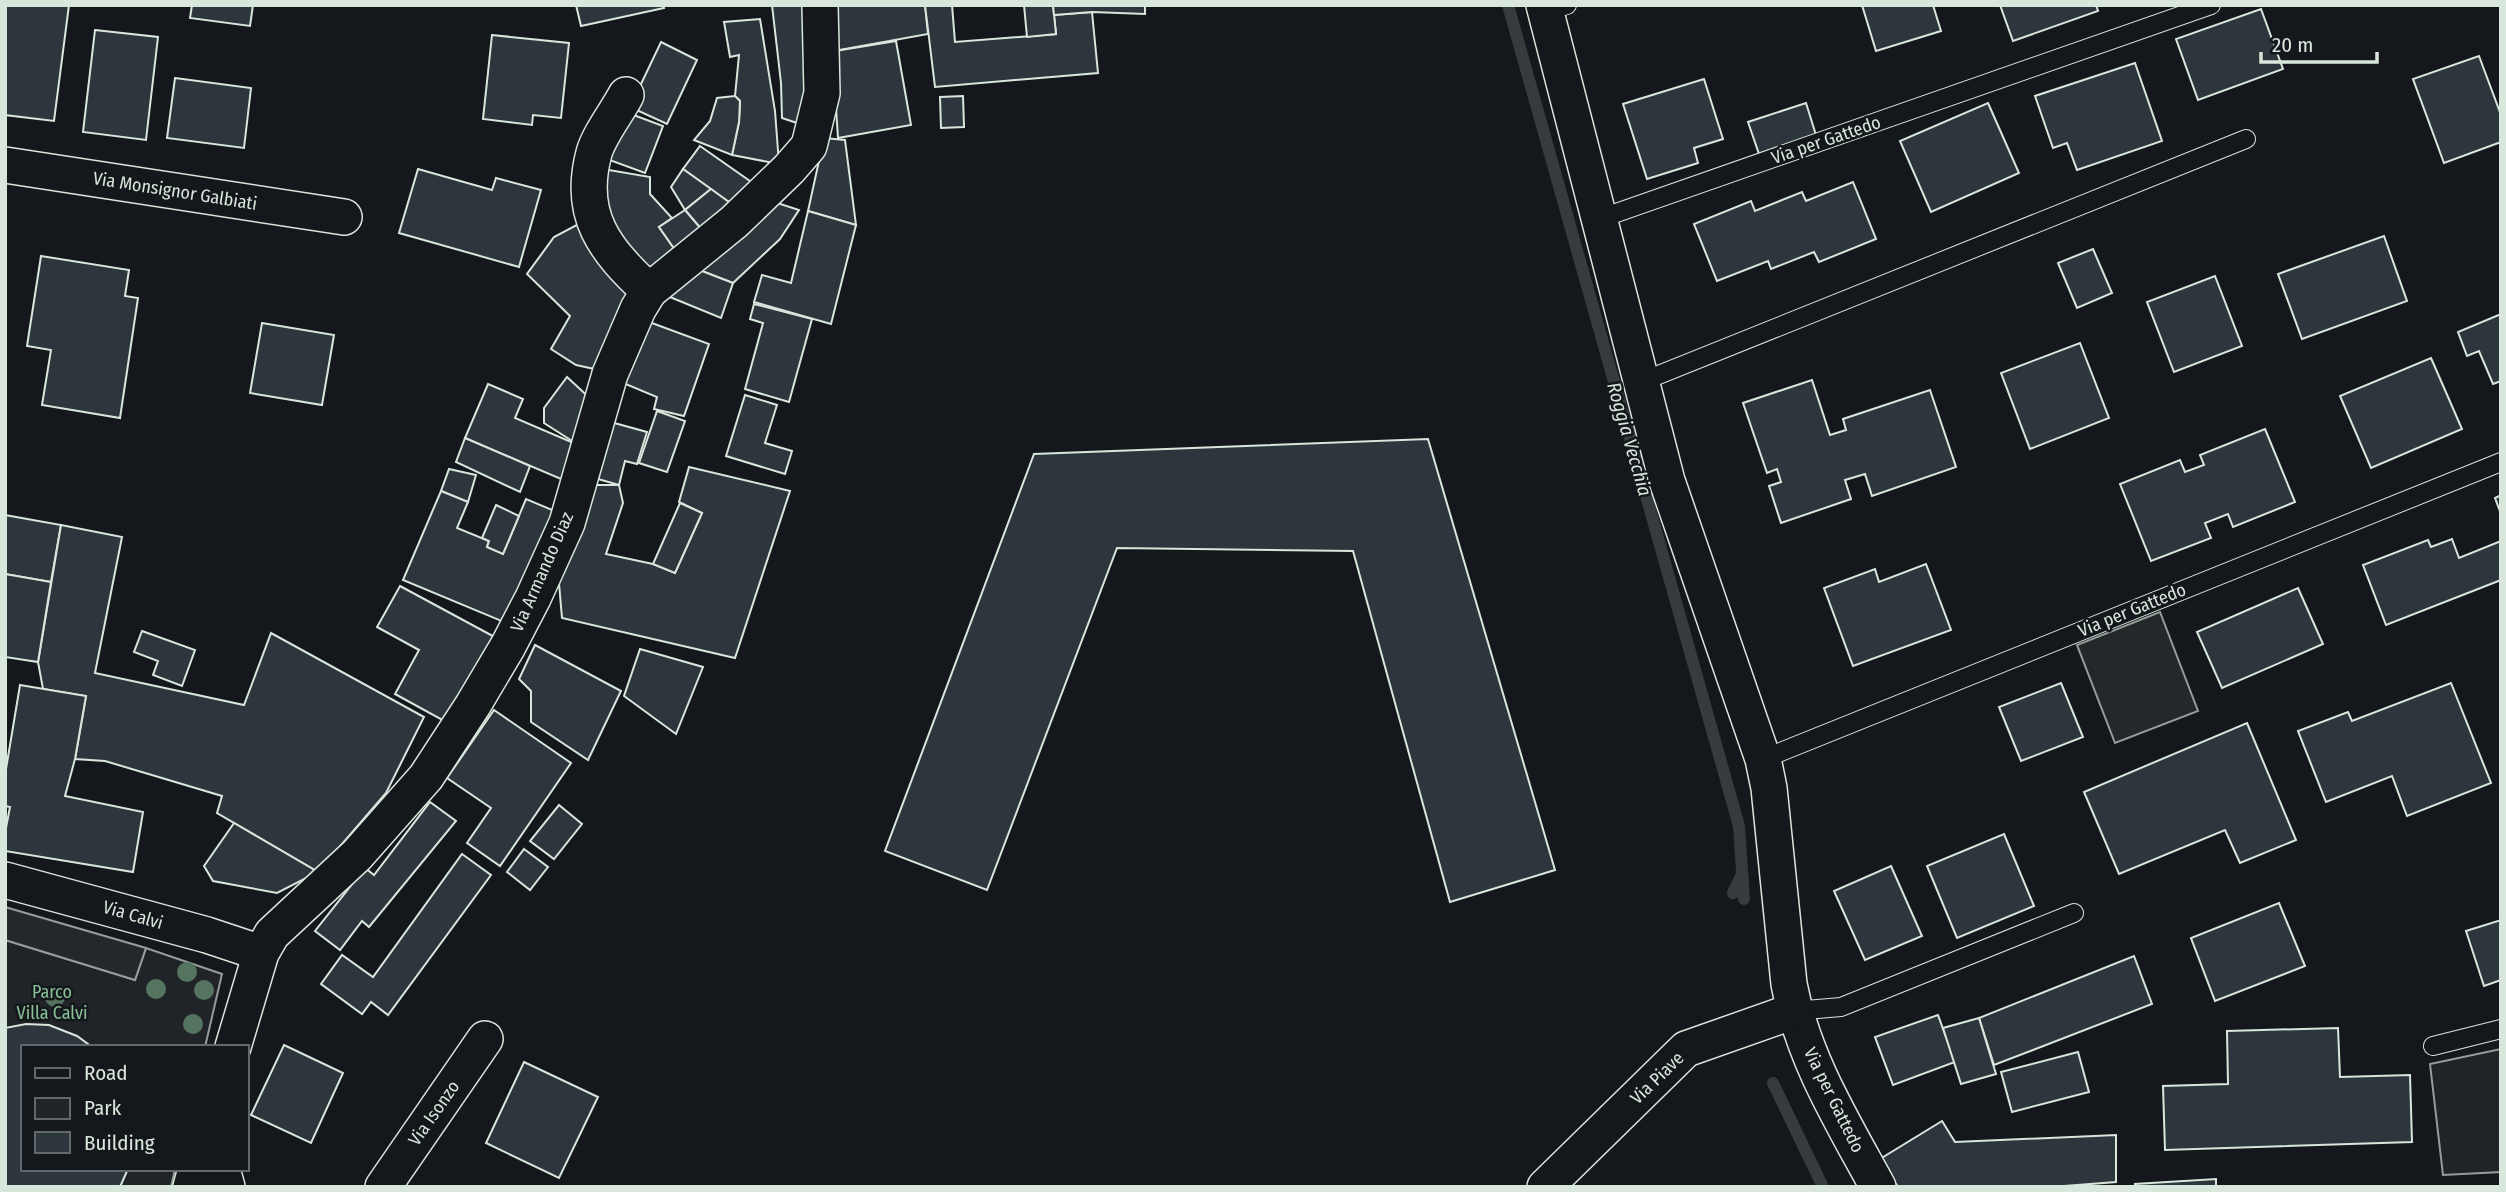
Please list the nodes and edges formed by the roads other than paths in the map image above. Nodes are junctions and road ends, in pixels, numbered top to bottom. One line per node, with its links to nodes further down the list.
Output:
1 (820, 5): 9 (street, Via Armando Diaz)
2 (2211, 5): 8 (lane, Via per Gattedo)
3 (1552, 7): 8 (street, Via per Gattedo)
4 (626, 95): 9 (street)
5 (2246, 139): 10 (lane)
6 (5, 165): 7 (street, Via Monsignor Galbiati)
7 (344, 217)
8 (1599, 219): 10 (street, Via per Gattedo)
9 (649, 291): 15 (street, Via Armando Diaz)
10 (1641, 382): 12 (street, Via per Gattedo)
11 (2501, 462): 12 (lane, Via per Gattedo)
12 (1763, 759): 16 (street, Via per Gattedo)
13 (5, 880): 15 (street, Via Calvi)
14 (2074, 913): 16 (lane)
15 (261, 953): 19 (street, Via Armando Diaz)
16 (1794, 1011): 22 (street, Via Piave); 23 (street, Via per Gattedo)
17 (2501, 1029): 20 (lane)
18 (485, 1039): 21 (street, Via Isonzo)
19 (234, 1045)
20 (2433, 1046)
21 (383, 1187)
22 (1545, 1187)
23 (1878, 1187)

